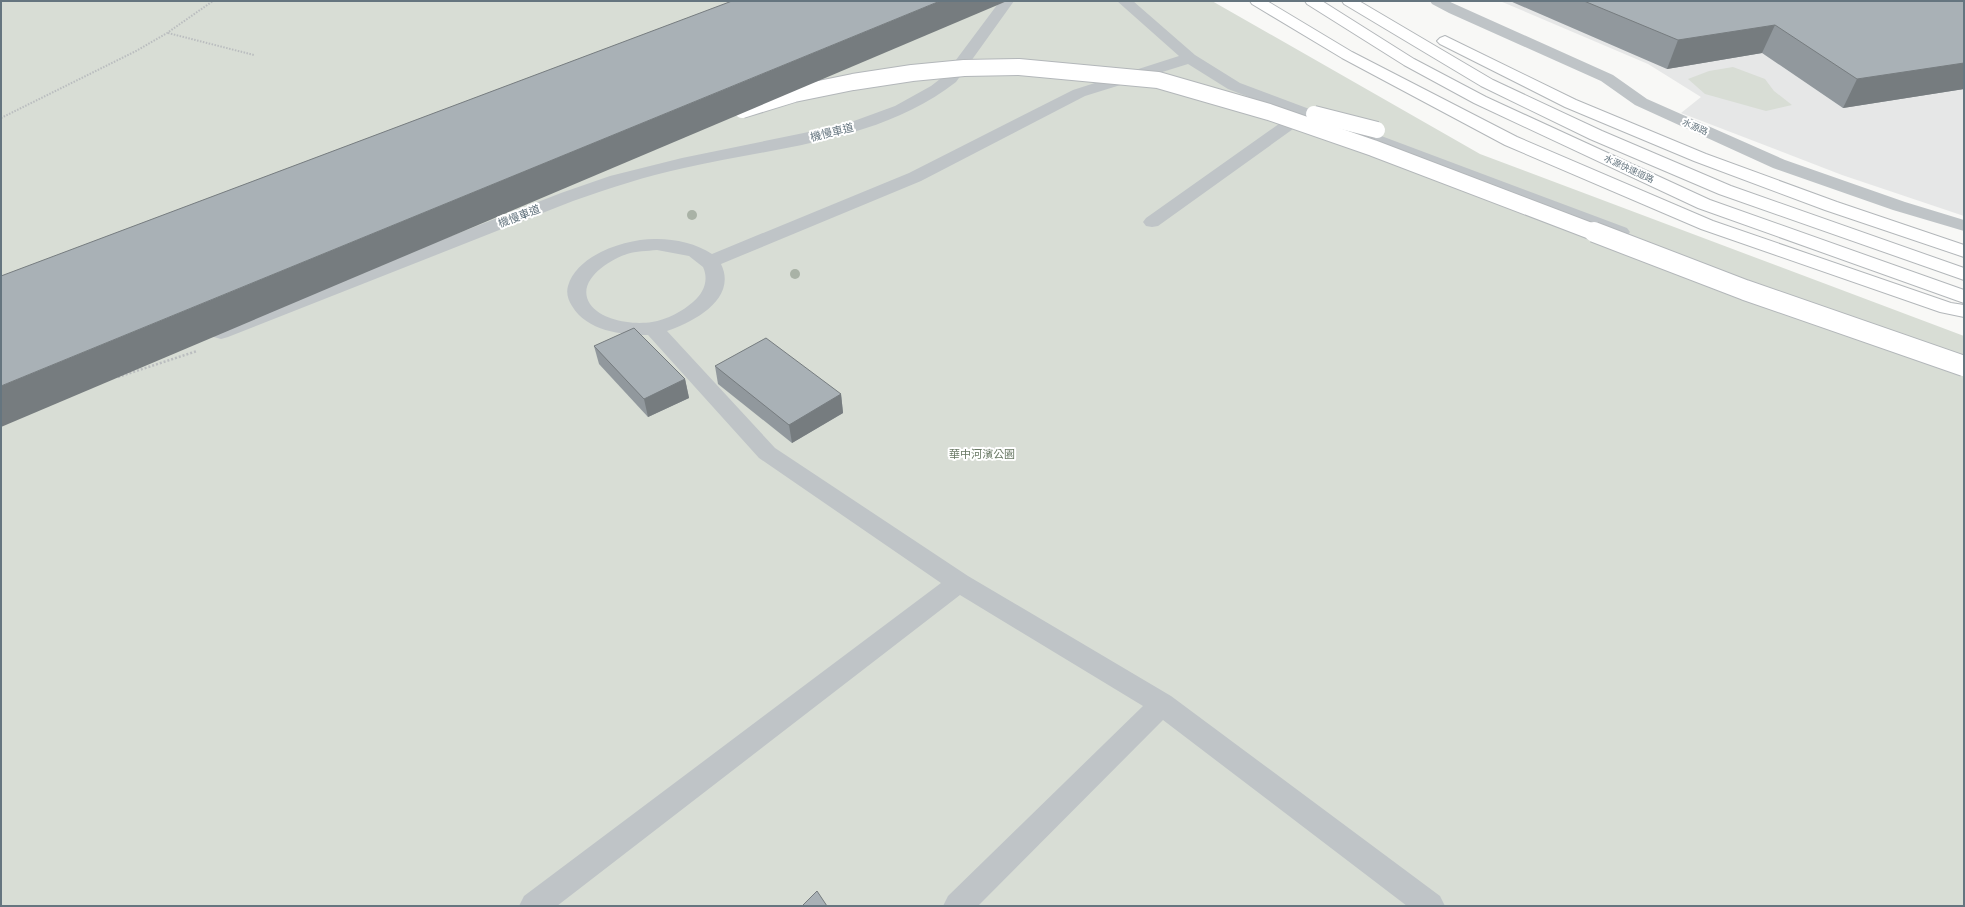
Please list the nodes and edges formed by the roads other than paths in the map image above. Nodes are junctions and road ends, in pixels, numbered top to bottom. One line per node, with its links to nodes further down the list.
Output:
1 (1007, 1): 23 (lane, 機慢車道)
2 (1124, 1): 8 (lane)
3 (1257, 1): 20 (highway)
4 (1312, 1): 19 (highway, 水源快速道路)
5 (1349, 1): 18 (highway, 水源快速道路)
6 (1376, 1): 16 (highway)
7 (1438, 1): 14 (lane, 水源路)
8 (1190, 58): 10 (lane); 17 (lane)
9 (1158, 80): 11 (highway, bridge); 12 (highway, bridge); 24 (highway, bridge)
10 (1305, 112): 13 (lane); 24 (lane)
11 (729, 114)
12 (1377, 130)
13 (1152, 222)
14 (1964, 226)
15 (390, 248): 21 (highway)
16 (1964, 251)
17 (710, 262): 22 (lane); 22 (lane)
18 (1964, 274)
19 (1964, 297)
20 (1964, 311)
21 (213, 318)
22 (653, 328): 25 (lane)
23 (205, 338)
24 (1964, 365)
25 (959, 583): 26 (lane); 27 (lane)
26 (1162, 704): 28 (lane); 29 (lane)
27 (534, 906)
28 (958, 906)
29 (1430, 906)

